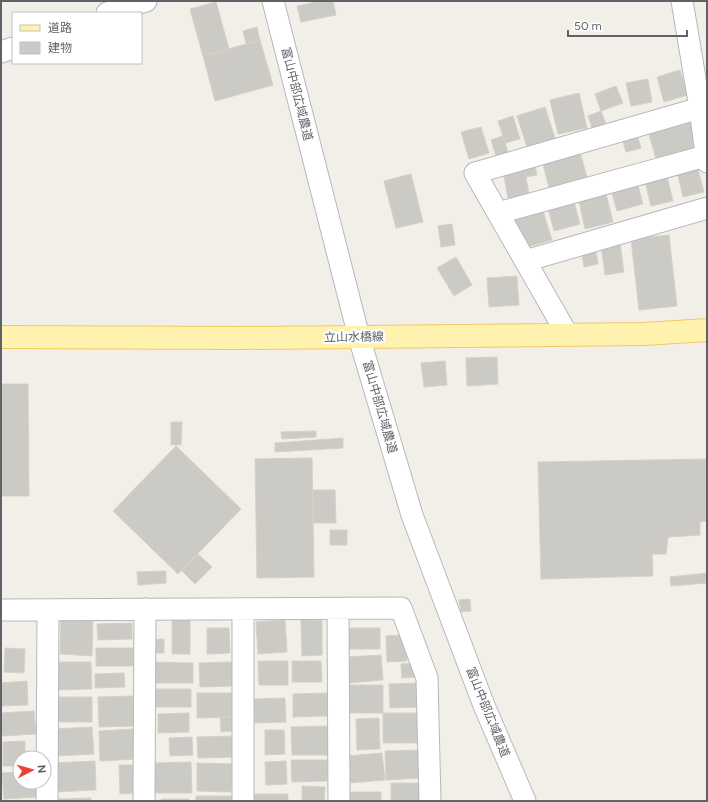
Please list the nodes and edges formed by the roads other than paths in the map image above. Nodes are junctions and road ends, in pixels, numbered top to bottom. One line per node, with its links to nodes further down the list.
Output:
1 (146, 1): 4 (street)
2 (274, 1): 15 (street, 富山中部広域農道)
3 (682, 1): 7 (street)
4 (110, 12)
5 (12, 48): 6 (street)
6 (1, 52)
7 (700, 108): 8 (street); 10 (street)
8 (707, 159): 10 (street)
9 (707, 208): 11 (street)
10 (498, 214): 11 (street)
11 (525, 261): 13 (street)
12 (707, 330): 13 (main road, 立山水橋線)
13 (567, 334): 15 (main road, 立山水橋線)
14 (1, 337): 15 (main road, 立山水橋線)
15 (359, 337): 26 (street, 富山中部広域農道)
16 (243, 609): 17 (street); 20 (street); 23 (street)
17 (338, 609): 24 (street); 25 (street)
18 (1, 610): 19 (street)
19 (48, 610): 20 (street); 21 (street)
20 (145, 610): 22 (street)
21 (47, 801)
22 (144, 801)
23 (242, 801)
24 (339, 801)
25 (430, 801)
26 (525, 801)

